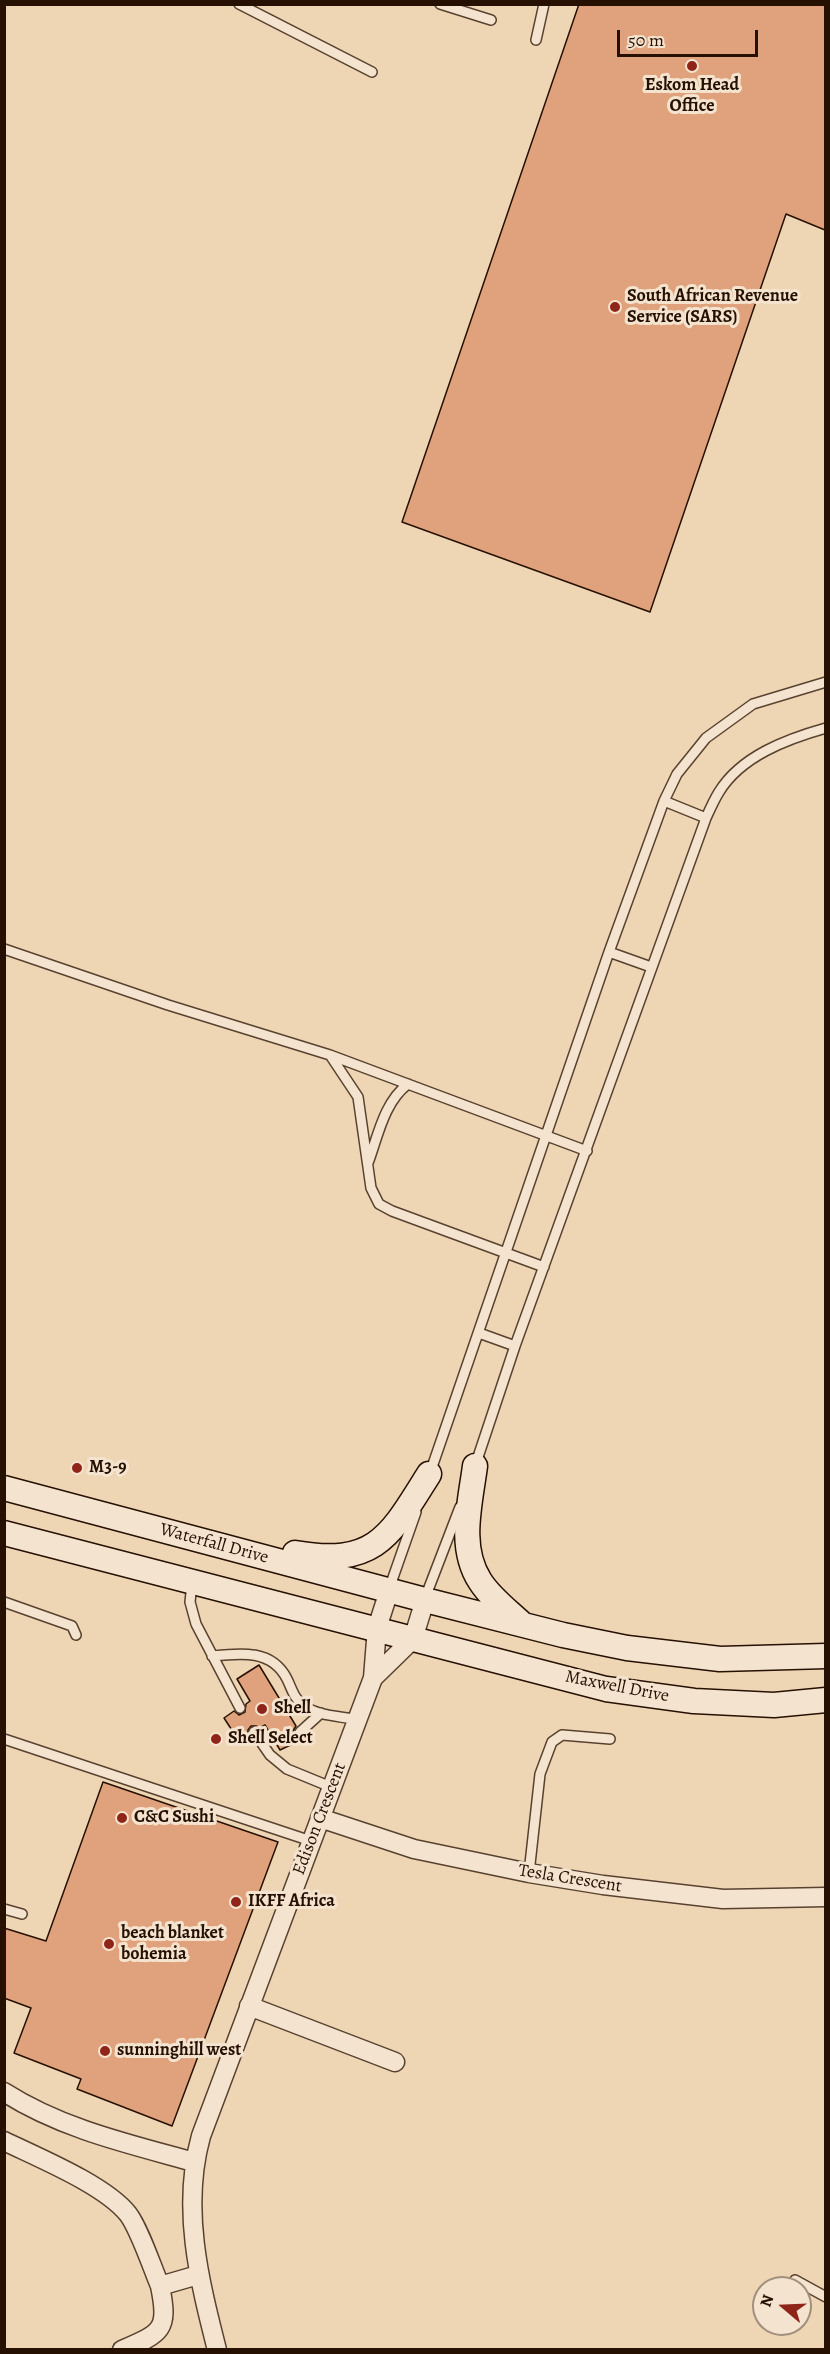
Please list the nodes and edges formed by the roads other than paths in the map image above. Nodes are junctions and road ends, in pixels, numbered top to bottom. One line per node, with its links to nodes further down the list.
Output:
1 (239, 4): 6 (lane)
2 (440, 4): 4 (lane)
3 (544, 4): 5 (lane)
4 (491, 20)
5 (536, 40)
6 (372, 72)
7 (825, 682): 9 (lane)
8 (825, 728): 10 (lane)
9 (664, 801): 10 (lane); 12 (lane)
10 (706, 818): 13 (lane)
11 (4, 949): 14 (lane)
12 (609, 952): 13 (lane); 16 (lane)
13 (651, 967): 17 (lane)
14 (330, 1055): 15 (lane); 18 (lane)
15 (408, 1084): 16 (lane); 18 (lane)
16 (545, 1136): 17 (lane); 19 (lane)
17 (587, 1150): 20 (lane)
18 (368, 1166): 19 (lane)
19 (505, 1253): 20 (lane); 21 (lane)
20 (544, 1267): 22 (lane)
21 (478, 1333): 22 (lane); 24 (lane)
22 (514, 1346): 23 (lane)
23 (475, 1466): 30 (lane); 32 (main road)
24 (429, 1474): 27 (main road); 29 (lane)
25 (4, 1488): 27 (main road, Waterfall Drive)
26 (8, 1537): 28 (main road)
27 (245, 1552): 29 (main road, Waterfall Drive)
28 (193, 1582): 33 (main road); 36 (lane)
29 (389, 1591): 30 (main road, Waterfall Drive); 33 (street, Edison Crescent)
30 (424, 1600): 32 (main road); 35 (street, Edison Crescent)
31 (4, 1602): 34 (lane)
32 (523, 1625): 37 (main road)
33 (377, 1628): 35 (main road); 38 (street, Edison Crescent)
34 (76, 1635)
35 (413, 1638): 38 (street, Edison Crescent); 39 (main road, Maxwell Drive)
36 (212, 1656): 40 (lane); 41 (lane)
37 (825, 1656)
38 (373, 1678): 42 (street, Edison Crescent)
39 (825, 1700)
40 (240, 1708)
41 (321, 1713): 42 (lane); 44 (lane)
42 (358, 1719): 49 (street, Edison Crescent)
43 (254, 1732): 48 (lane)
44 (300, 1732)
45 (4, 1739): 51 (lane)
46 (610, 1739): 52 (lane)
47 (278, 1748): 48 (lane)
48 (270, 1755): 49 (lane)
49 (331, 1786): 50 (street, Edison Crescent)
50 (320, 1818): 51 (street, Edison Crescent); 52 (street, Tesla Crescent)
51 (311, 1841): 56 (street, Edison Crescent)
52 (529, 1873): 53 (street, Tesla Crescent)
53 (825, 1897)
54 (4, 1909): 55 (lane)
55 (22, 1914)
56 (249, 2006): 57 (street); 60 (street, Edison Crescent)
57 (395, 2062)
58 (4, 2092): 60 (street)
59 (4, 2141): 62 (street)
60 (194, 2162): 61 (street, Edison Crescent)
61 (198, 2275): 62 (street); 64 (street, Edison Crescent)
62 (160, 2286): 63 (street)
63 (122, 2349)
64 (218, 2349)

